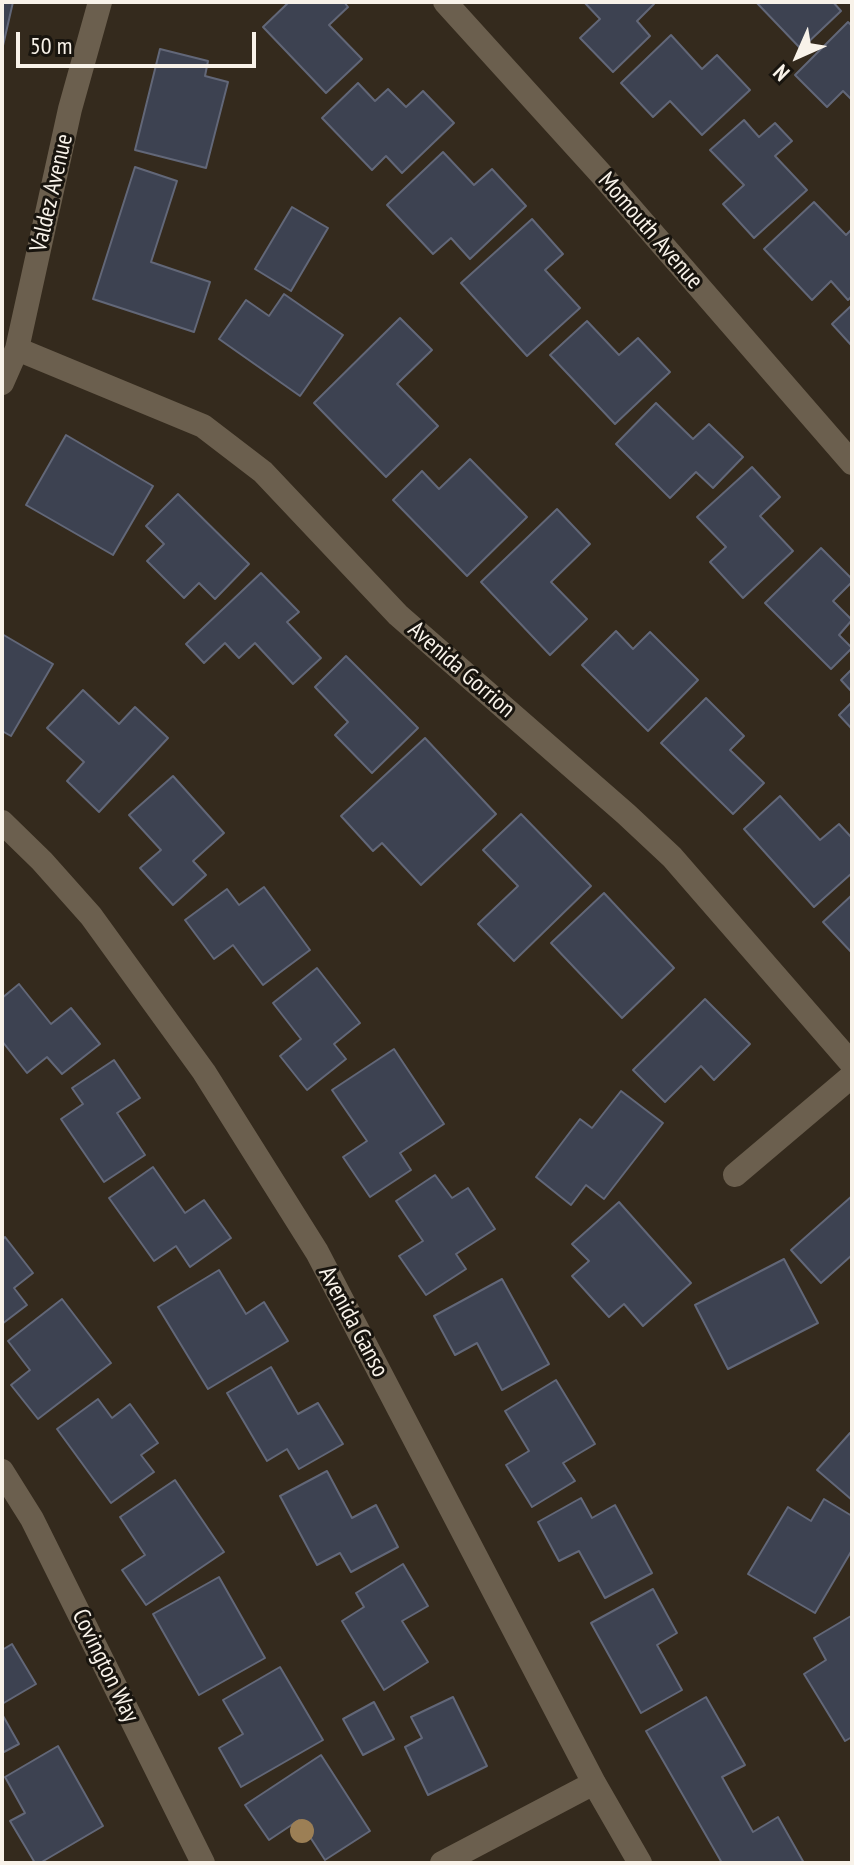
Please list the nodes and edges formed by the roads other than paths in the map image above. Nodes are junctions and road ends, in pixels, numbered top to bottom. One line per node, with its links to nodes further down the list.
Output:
1 (100, 2): 3 (street, Valdez Avenue)
2 (445, 2): 5 (street, Momouth Avenue)
3 (17, 349): 4 (street, Valdez Avenue); 7 (street, Avenida Gorrion)
4 (2, 383)
5 (852, 463)
6 (2, 822): 11 (street, Avenida Ganso)
7 (852, 1064)
8 (852, 1076): 9 (street)
9 (735, 1175)
10 (2, 1471): 12 (street, Covington Way)
11 (594, 1783): 13 (street); 14 (street, Avenida Ganso)
12 (203, 1863)
13 (442, 1863)
14 (640, 1863)

